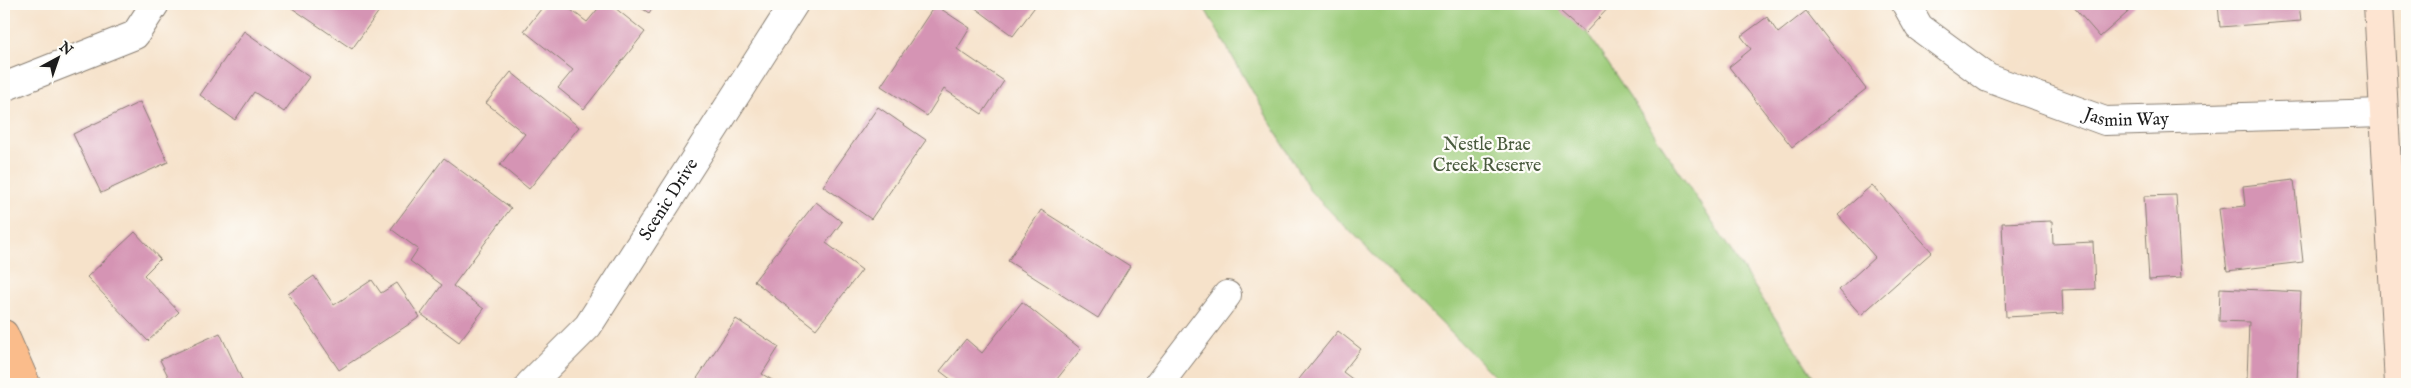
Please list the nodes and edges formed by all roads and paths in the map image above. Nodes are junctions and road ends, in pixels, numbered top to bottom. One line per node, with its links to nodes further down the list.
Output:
1 (155, 4): 5 (street)
2 (794, 4): 10 (street, Scenic Drive)
3 (1906, 4): 6 (street, Jasmin Way)
4 (2378, 4): 6 (street)
5 (4, 87)
6 (2384, 113): 12 (street)
7 (1227, 296): 11 (street)
8 (4, 334): 9 (main road)
9 (26, 384)
10 (530, 384)
11 (1158, 384)
12 (2399, 384)

